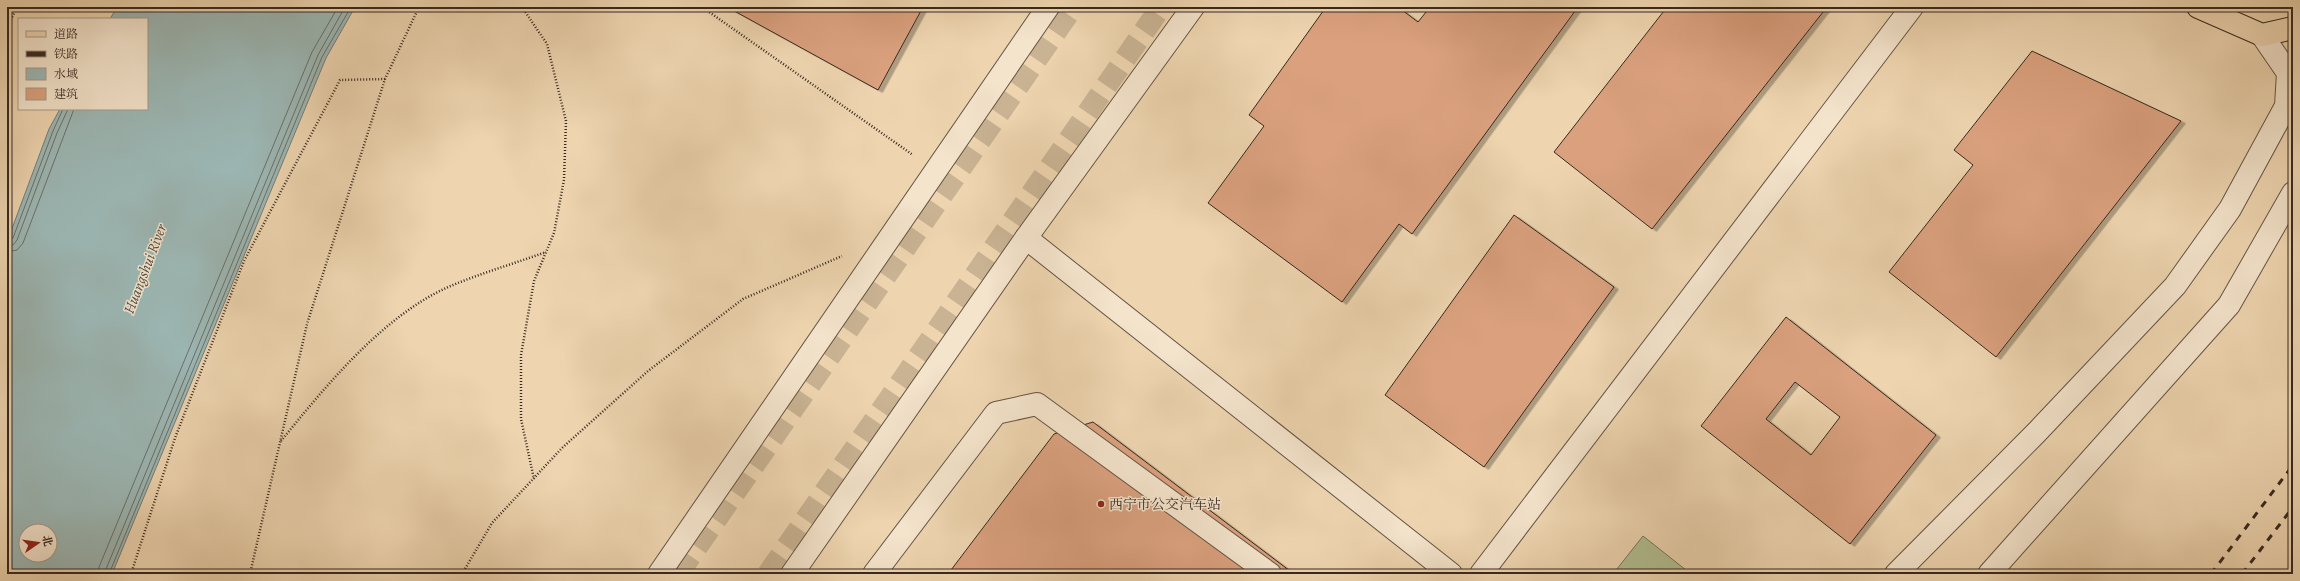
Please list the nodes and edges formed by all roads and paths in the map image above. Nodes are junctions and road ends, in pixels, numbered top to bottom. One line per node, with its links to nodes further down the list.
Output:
1 (17, 7): 9 (path)
2 (419, 7): 12 (path)
3 (522, 7): 16 (path)
4 (702, 7): 13 (path)
5 (1048, 7): 13 (street)
6 (1193, 7): 15 (street)
7 (1912, 7): 28 (street)
8 (2198, 7): 11 (main road)
9 (7, 28)
10 (2293, 28): 11 (main road)
11 (2262, 35): 29 (street)
12 (385, 79): 18 (path); 20 (path)
13 (936, 171): 23 (street)
14 (2293, 193): 30 (street)
15 (1026, 238): 24 (street); 27 (street)
16 (546, 252): 18 (path); 19 (path)
17 (848, 254): 19 (path)
18 (280, 442): 21 (path)
19 (534, 479): 22 (path)
20 (131, 574)
21 (250, 574)
22 (462, 574)
23 (659, 574)
24 (792, 574)
25 (874, 574): 26 (street)
26 (1270, 574)
27 (1451, 574)
28 (1481, 574)
29 (1896, 574)
30 (1989, 574)

